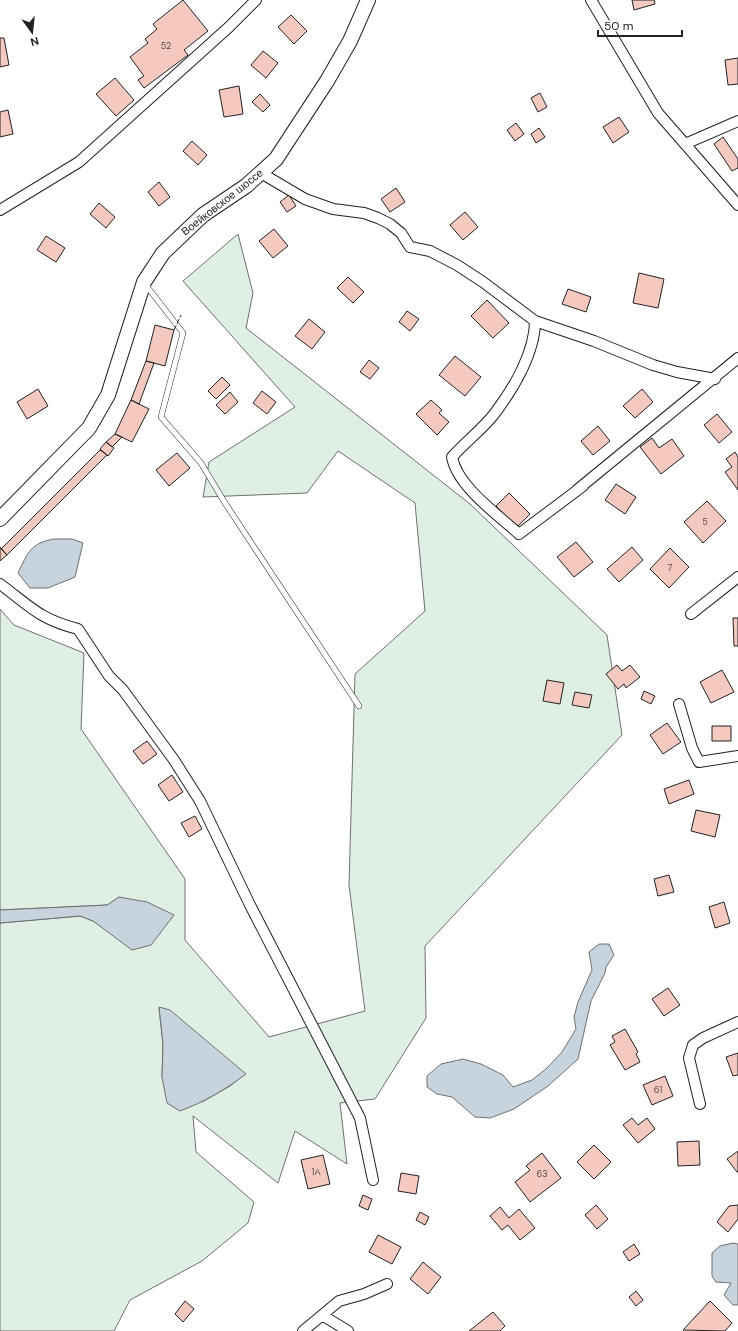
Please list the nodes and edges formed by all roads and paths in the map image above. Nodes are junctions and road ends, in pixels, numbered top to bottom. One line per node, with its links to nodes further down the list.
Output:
1 (256, 0): 8 (street)
2 (368, 0): 6 (street, Воейковское шоссе)
3 (591, 0): 5 (street)
4 (738, 121): 5 (street)
5 (685, 144): 7 (street)
6 (261, 173): 9 (street, Воейковское шоссе); 10 (street)
7 (738, 205)
8 (0, 210)
9 (144, 282): 13 (street, Воейковское шоссе); 18 (lane)
10 (535, 321): 12 (street); 12 (street)
11 (738, 358): 12 (street)
12 (715, 378)
13 (0, 519)
14 (738, 577): 16 (street)
15 (0, 584): 22 (street)
16 (691, 614)
17 (680, 704): 19 (street)
18 (359, 706)
19 (738, 756)
20 (738, 1022): 21 (street)
21 (700, 1104)
22 (373, 1180)
23 (387, 1284): 24 (street)
24 (322, 1315): 25 (street); 26 (street)
25 (303, 1331)
26 (348, 1331)

